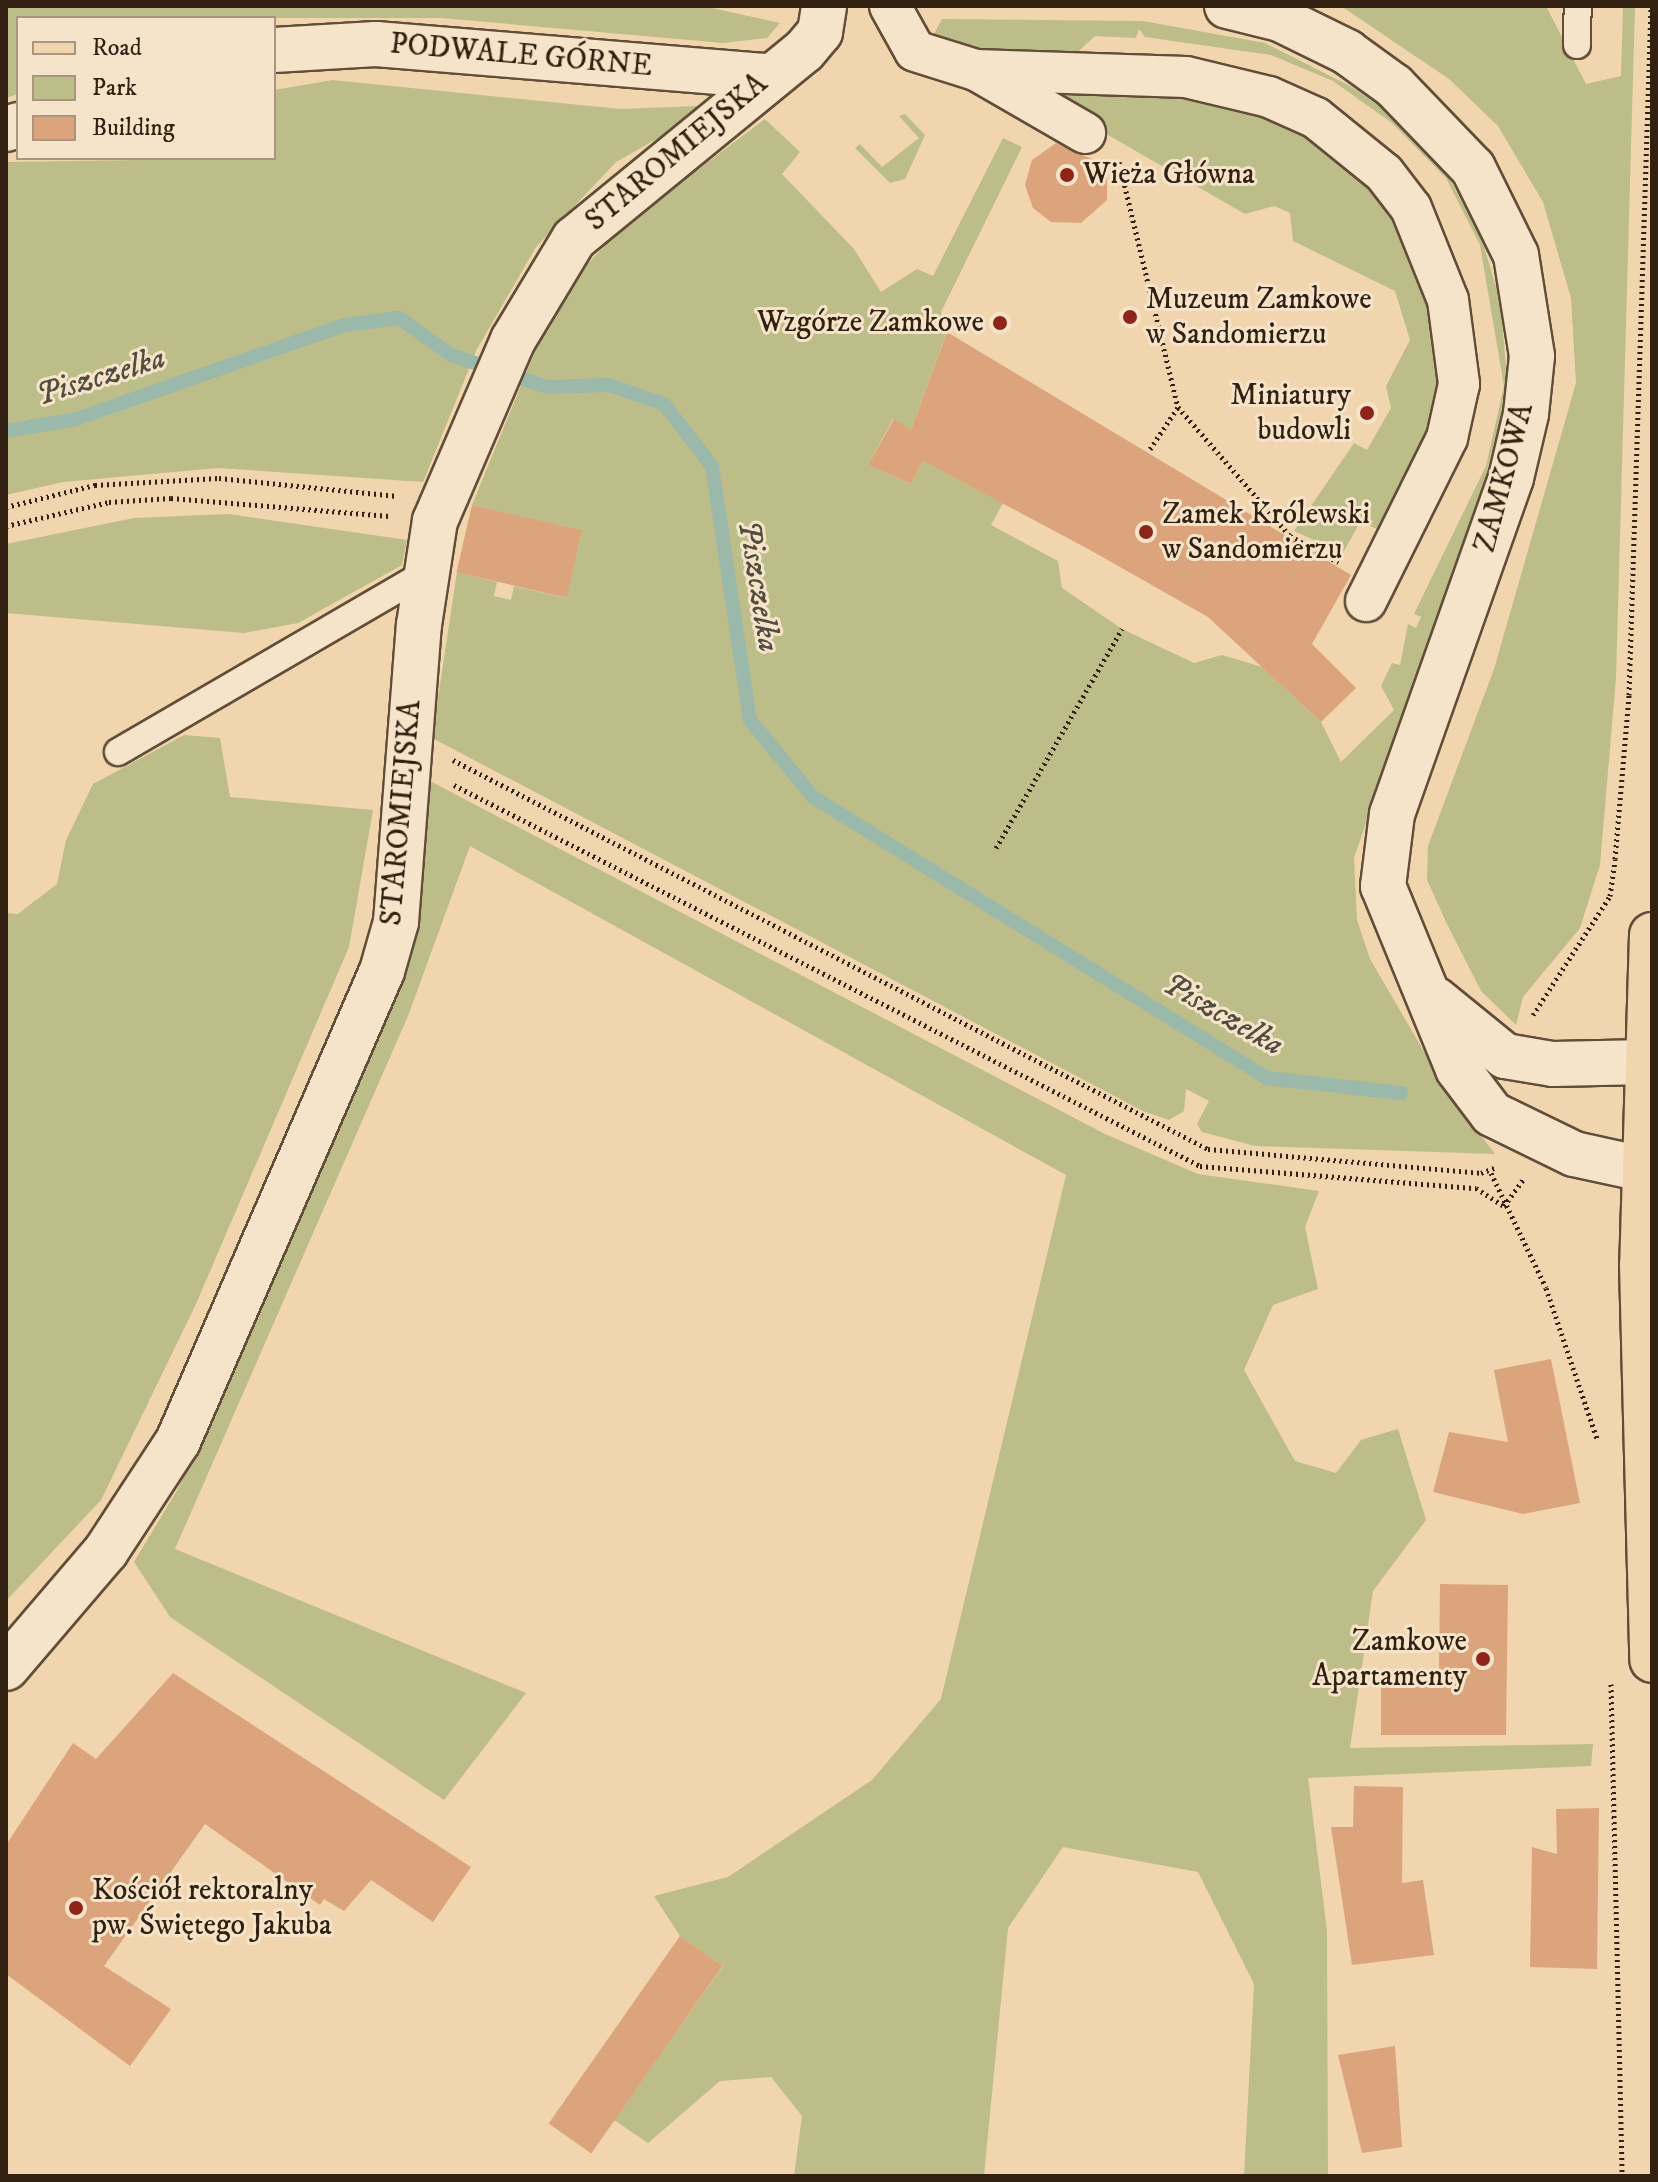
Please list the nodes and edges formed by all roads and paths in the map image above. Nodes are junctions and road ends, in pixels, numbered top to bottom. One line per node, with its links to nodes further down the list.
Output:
1 (824, 6): 9 (street, STAROMIEJSKA)
2 (890, 6): 8 (street)
3 (1227, 6): 23 (street, ZAMKOWA)
4 (1578, 6): 6 (lane)
5 (1651, 6): 24 (path)
6 (1577, 45)
7 (276, 50): 9 (street, PODWALE GÓRNE)
8 (976, 70): 10 (street); 17 (street)
9 (769, 76): 14 (street, STAROMIEJSKA)
10 (1085, 133): 11 (path)
11 (1178, 407): 12 (path); 17 (path)
12 (1150, 449)
13 (6, 507): 14 (path)
14 (438, 511): 15 (path); 16 (street, STAROMIEJSKA)
15 (6, 526)
16 (427, 572): 19 (street, STAROMIEJSKA); 20 (lane)
17 (1358, 585)
18 (1122, 629): 21 (path)
19 (408, 749): 28 (path); 28 (path); 32 (street, STAROMIEJSKA)
20 (118, 752)
21 (996, 848)
22 (1652, 935): 25 (main road)
23 (1419, 983): 25 (street, ZAMKOWA); 26 (street, ZAMKOWA)
24 (1532, 1024)
25 (1647, 1062): 26 (main road)
26 (1643, 1169): 29 (main road)
27 (1528, 1172): 28 (path)
28 (1504, 1206): 30 (path)
29 (1648, 1348): 31 (main road)
30 (1599, 1447)
31 (1652, 1660)
32 (6, 1668)
33 (1611, 1673): 34 (path)
34 (1622, 2176)

